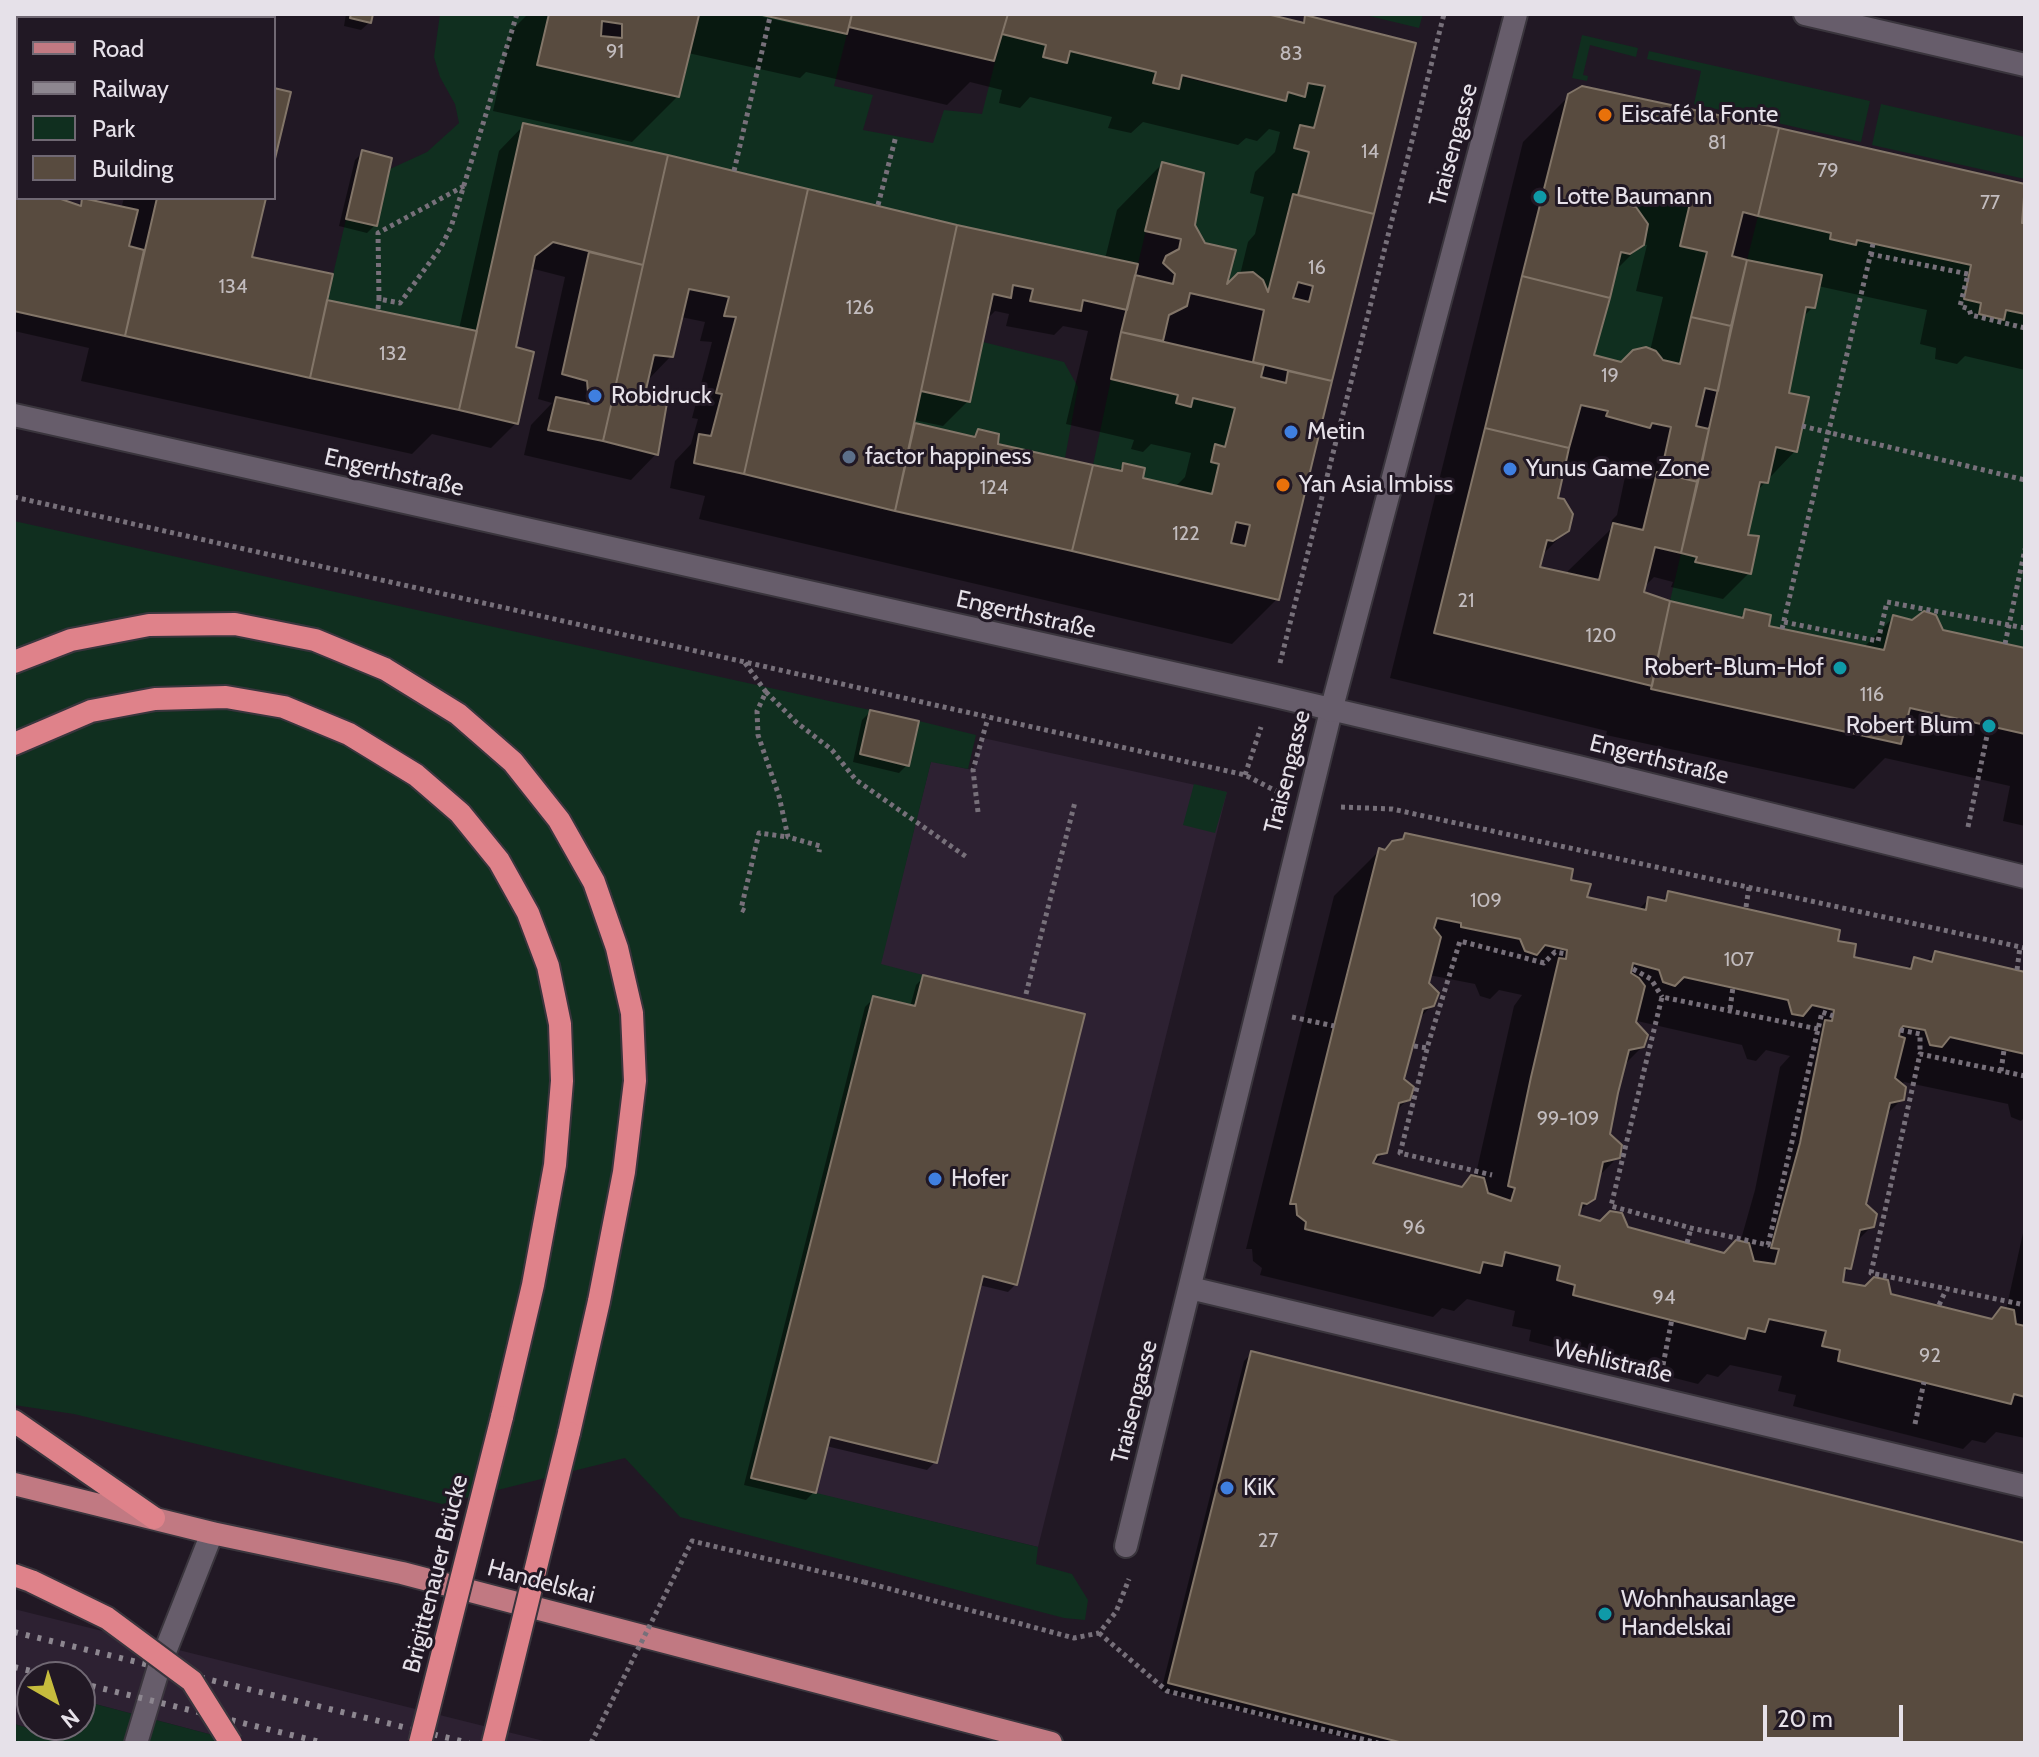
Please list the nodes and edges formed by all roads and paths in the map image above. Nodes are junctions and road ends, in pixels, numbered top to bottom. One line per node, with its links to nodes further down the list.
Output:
1 (517, 14): 9 (path)
2 (1444, 14): 28 (path)
3 (1516, 14): 29 (street, Traisengasse)
4 (1805, 14): 6 (street)
5 (770, 17): 8 (path)
6 (2025, 65)
7 (896, 136): 10 (path)
8 (734, 171)
9 (464, 186): 13 (path); 13 (path)
10 (878, 205)
11 (1873, 244): 12 (path)
12 (1870, 254): 15 (path); 18 (path)
13 (379, 299): 14 (path)
14 (378, 309)
15 (2025, 328)
16 (14, 415): 28 (street, Engerthstraße)
17 (1802, 426): 18 (path)
18 (1830, 432): 19 (path); 22 (path)
19 (2025, 480)
20 (14, 497): 26 (path)
21 (2025, 549): 22 (path)
22 (2009, 625): 23 (path); 24 (path)
23 (2025, 628)
24 (2005, 644)
25 (14, 662): 81 (highway, bridge)
26 (745, 663): 27 (path); 30 (path)
27 (766, 692): 36 (path); 38 (path)
28 (1271, 695): 29 (street, Engerthstraße); 30 (path)
29 (1331, 711): 34 (street, Traisengasse); 39 (street, Engerthstraße)
30 (988, 718): 35 (path)
31 (1989, 726): 39 (path)
32 (14, 744): 80 (highway, Brigittenauer Brücke, bridge)
33 (1075, 802): 49 (path)
34 (1307, 803): 41 (path); 64 (street, Traisengasse)
35 (978, 812)
36 (788, 837): 37 (path); 43 (path)
37 (819, 852)
38 (968, 858)
39 (1961, 862): 40 (street, Engerthstraße)
40 (2025, 877)
41 (1749, 887): 42 (path); 44 (path)
42 (1746, 907)
43 (745, 911)
44 (2022, 947): 47 (path)
45 (1566, 954): 56 (path)
46 (1633, 969): 50 (path)
47 (2017, 970)
48 (1733, 987): 51 (path)
49 (1026, 994)
50 (1662, 997): 51 (path); 62 (path)
51 (1730, 1009): 53 (path)
52 (1833, 1016): 53 (path)
53 (1818, 1029): 62 (path)
54 (1900, 1030): 58 (path)
55 (1414, 1046): 56 (path)
56 (1427, 1048): 61 (path)
57 (2004, 1050): 59 (path)
58 (1920, 1054): 59 (path); 65 (path)
59 (2001, 1071): 60 (path)
60 (2025, 1076)
61 (1492, 1175)
62 (1691, 1228): 63 (path)
63 (1687, 1243)
64 (1190, 1288): 69 (street, Wehlistraße); 75 (street, Traisengasse)
65 (1946, 1290): 66 (path); 67 (path)
66 (1939, 1305)
67 (2025, 1305)
68 (1672, 1319): 69 (path)
69 (1656, 1398): 72 (street, Wehlistraße)
70 (14, 1421): 73 (highway)
71 (14, 1484): 73 (main road, Handelskai)
72 (2025, 1486)
73 (154, 1518): 74 (main road, Handelskai)
74 (212, 1533): 78 (street); 83 (main road, Handelskai)
75 (1126, 1546): 77 (path)
76 (14, 1575): 79 (highway, bridge)
77 (1099, 1633): 82 (path, bridge); 84 (path)
78 (136, 1743)
79 (231, 1743)
80 (420, 1743)
81 (493, 1743)
82 (591, 1743)
83 (1051, 1743)
84 (1378, 1743)

